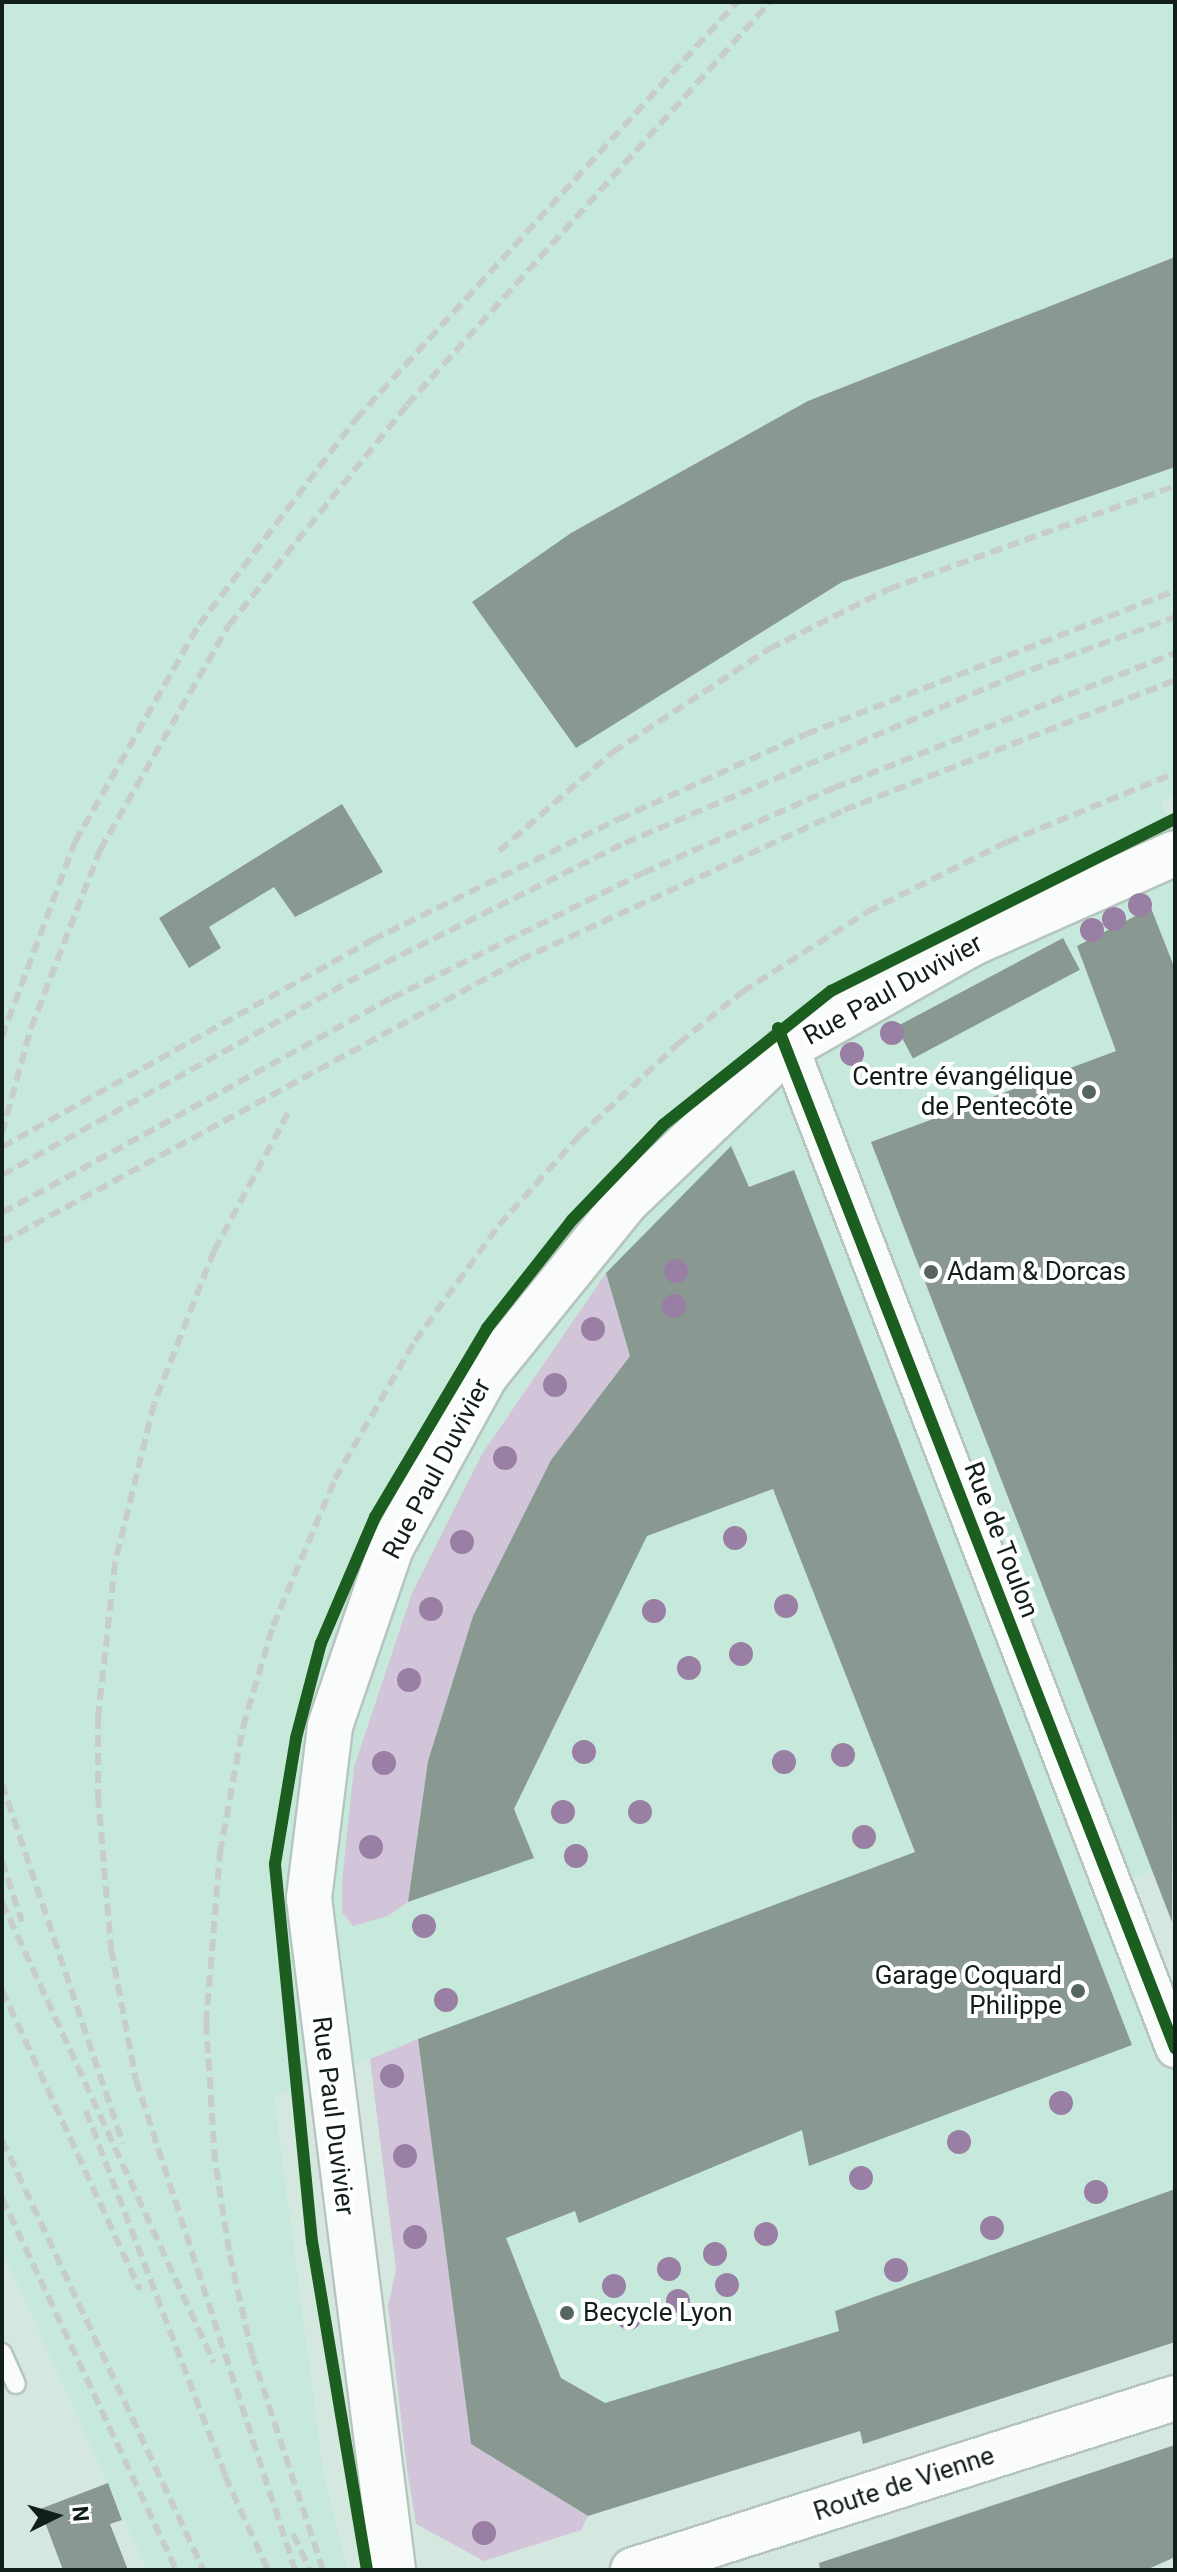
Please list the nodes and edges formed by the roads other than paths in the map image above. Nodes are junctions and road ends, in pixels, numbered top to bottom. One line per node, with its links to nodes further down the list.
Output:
1 (1175, 853): 2 (main road, Rue Paul Duvivier)
2 (789, 1047): 3 (street, Rue de Toulon); 7 (main road, Rue Paul Duvivier)
3 (1175, 2048)
4 (2, 2353): 5 (lane)
5 (16, 2384)
6 (1175, 2398): 8 (main road, Route de Vienne)
7 (393, 2570)
8 (633, 2570)

